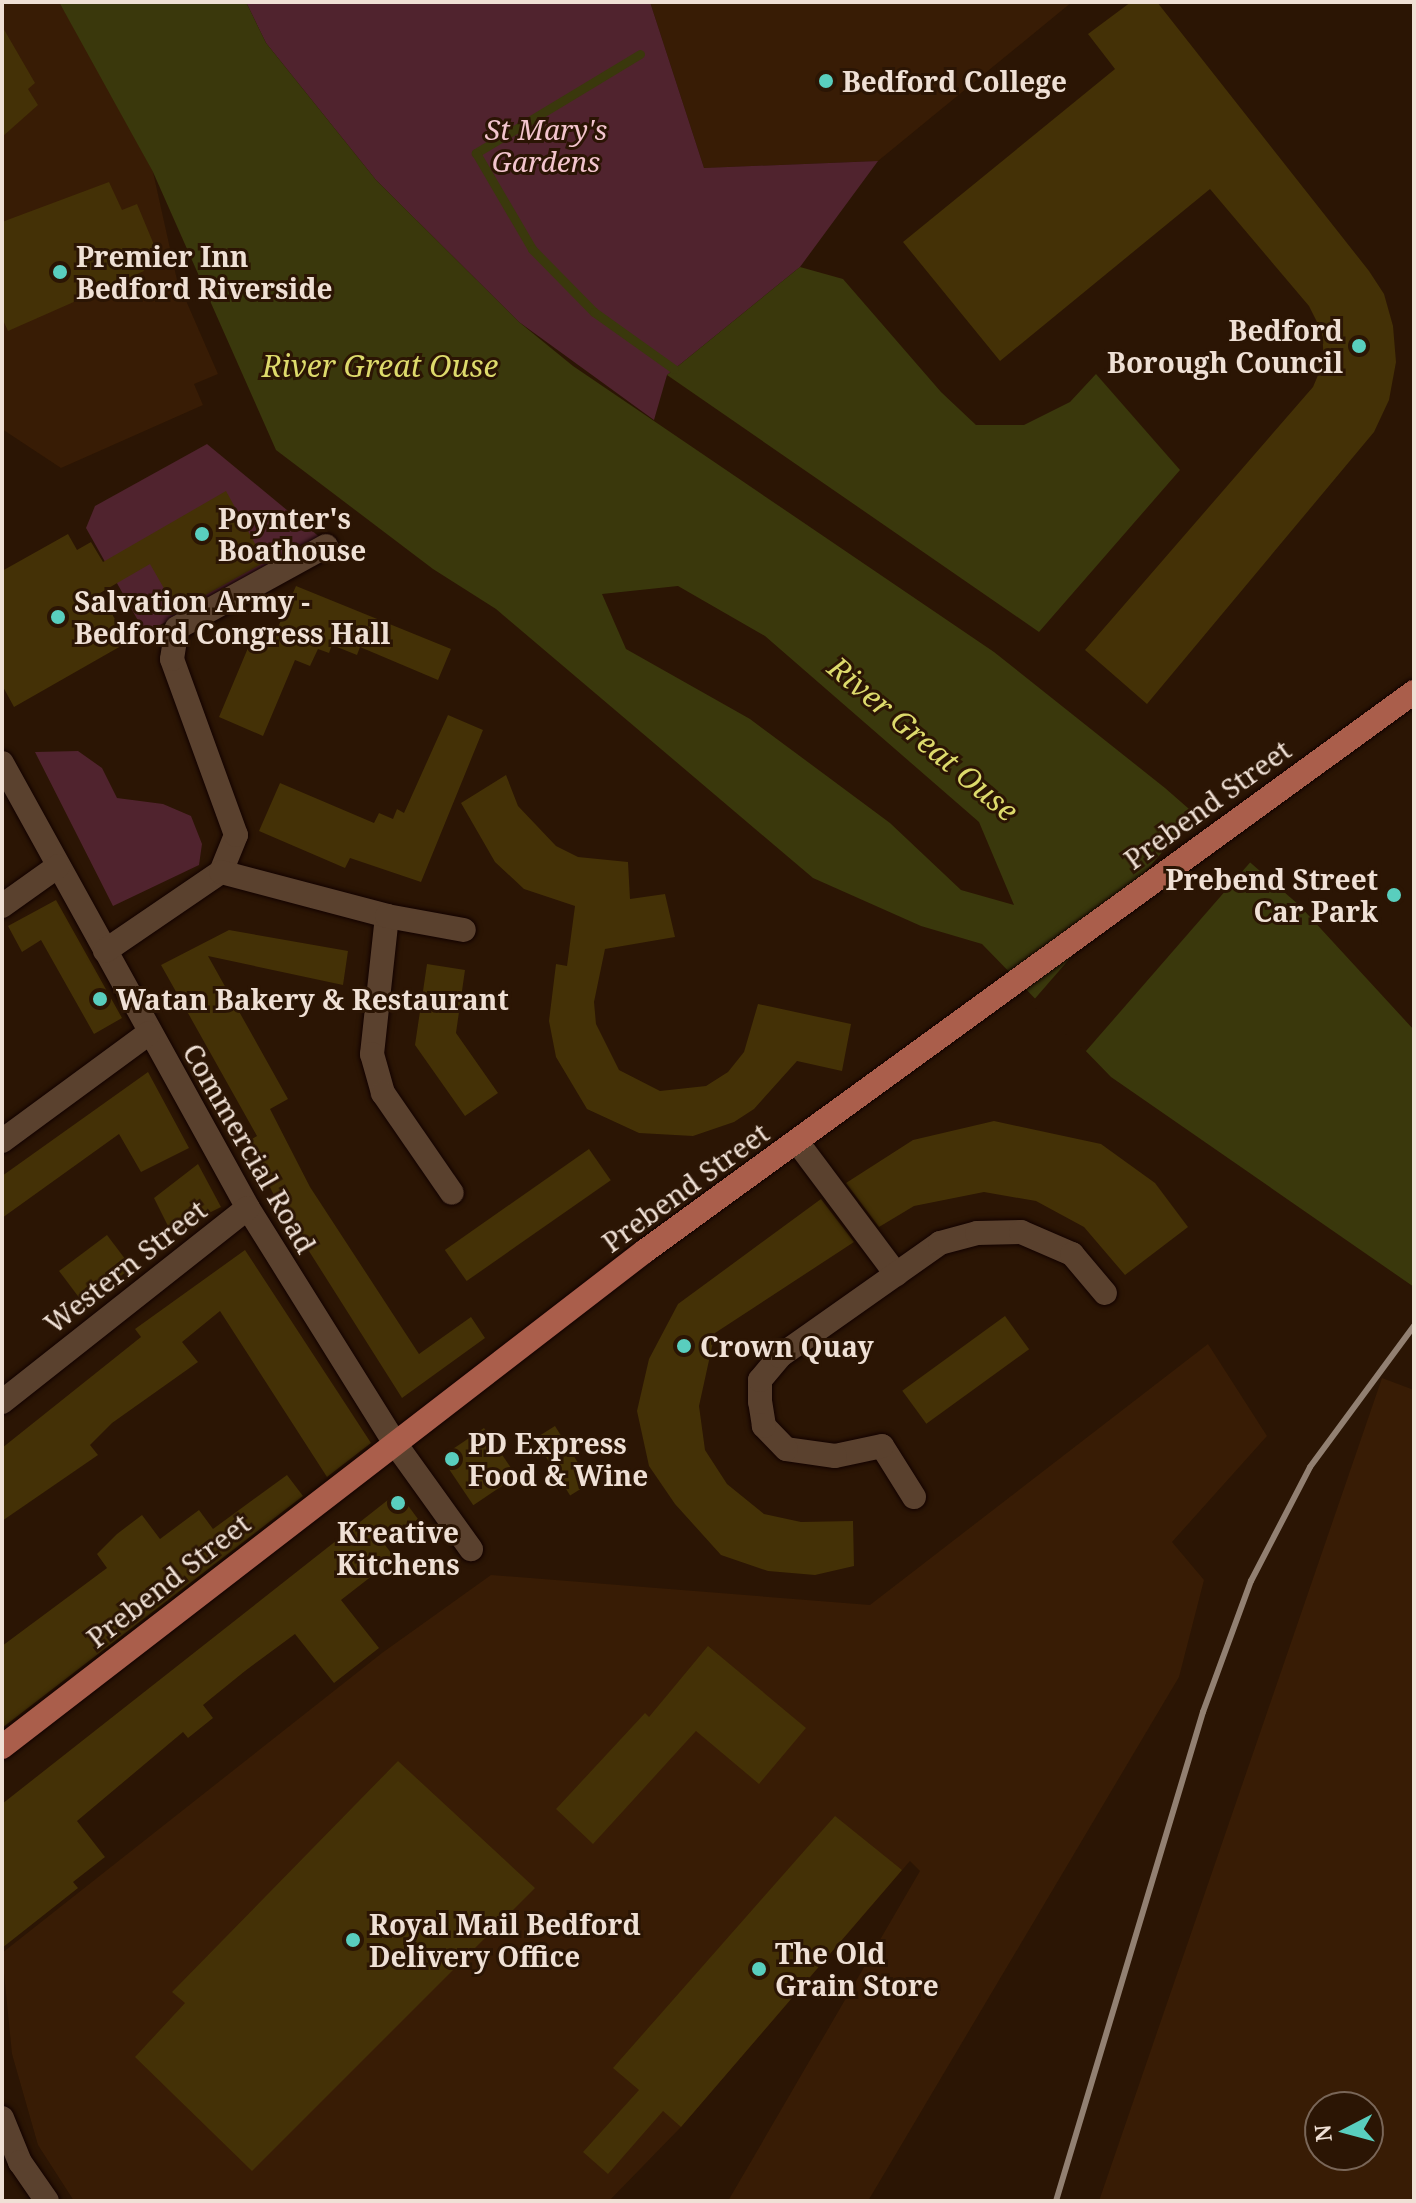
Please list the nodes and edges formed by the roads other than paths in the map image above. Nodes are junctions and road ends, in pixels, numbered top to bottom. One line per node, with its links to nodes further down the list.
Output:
1 (326, 546): 5 (street)
2 (1414, 692): 12 (main road, Prebend Street)
3 (2, 763): 4 (street, Commercial Road)
4 (58, 866): 6 (street); 9 (street, Commercial Road)
5 (221, 872): 7 (street); 9 (street)
6 (2, 906)
7 (387, 916): 8 (street); 13 (street)
8 (464, 930)
9 (105, 951): 10 (street, Commercial Road)
10 (149, 1033): 11 (street); 14 (street, Commercial Road)
11 (2, 1141)
12 (798, 1143): 15 (street); 18 (main road, Prebend Street)
13 (452, 1193)
14 (248, 1208): 17 (street, Western Street); 18 (street, Commercial Road)
15 (896, 1274): 16 (street); 19 (street)
16 (1105, 1293)
17 (2, 1402)
18 (394, 1442): 20 (street, Commercial Road); 21 (main road, Prebend Street)
19 (914, 1497)
20 (471, 1549)
21 (2, 1747)
22 (2, 2118): 23 (street)
23 (47, 2201)

